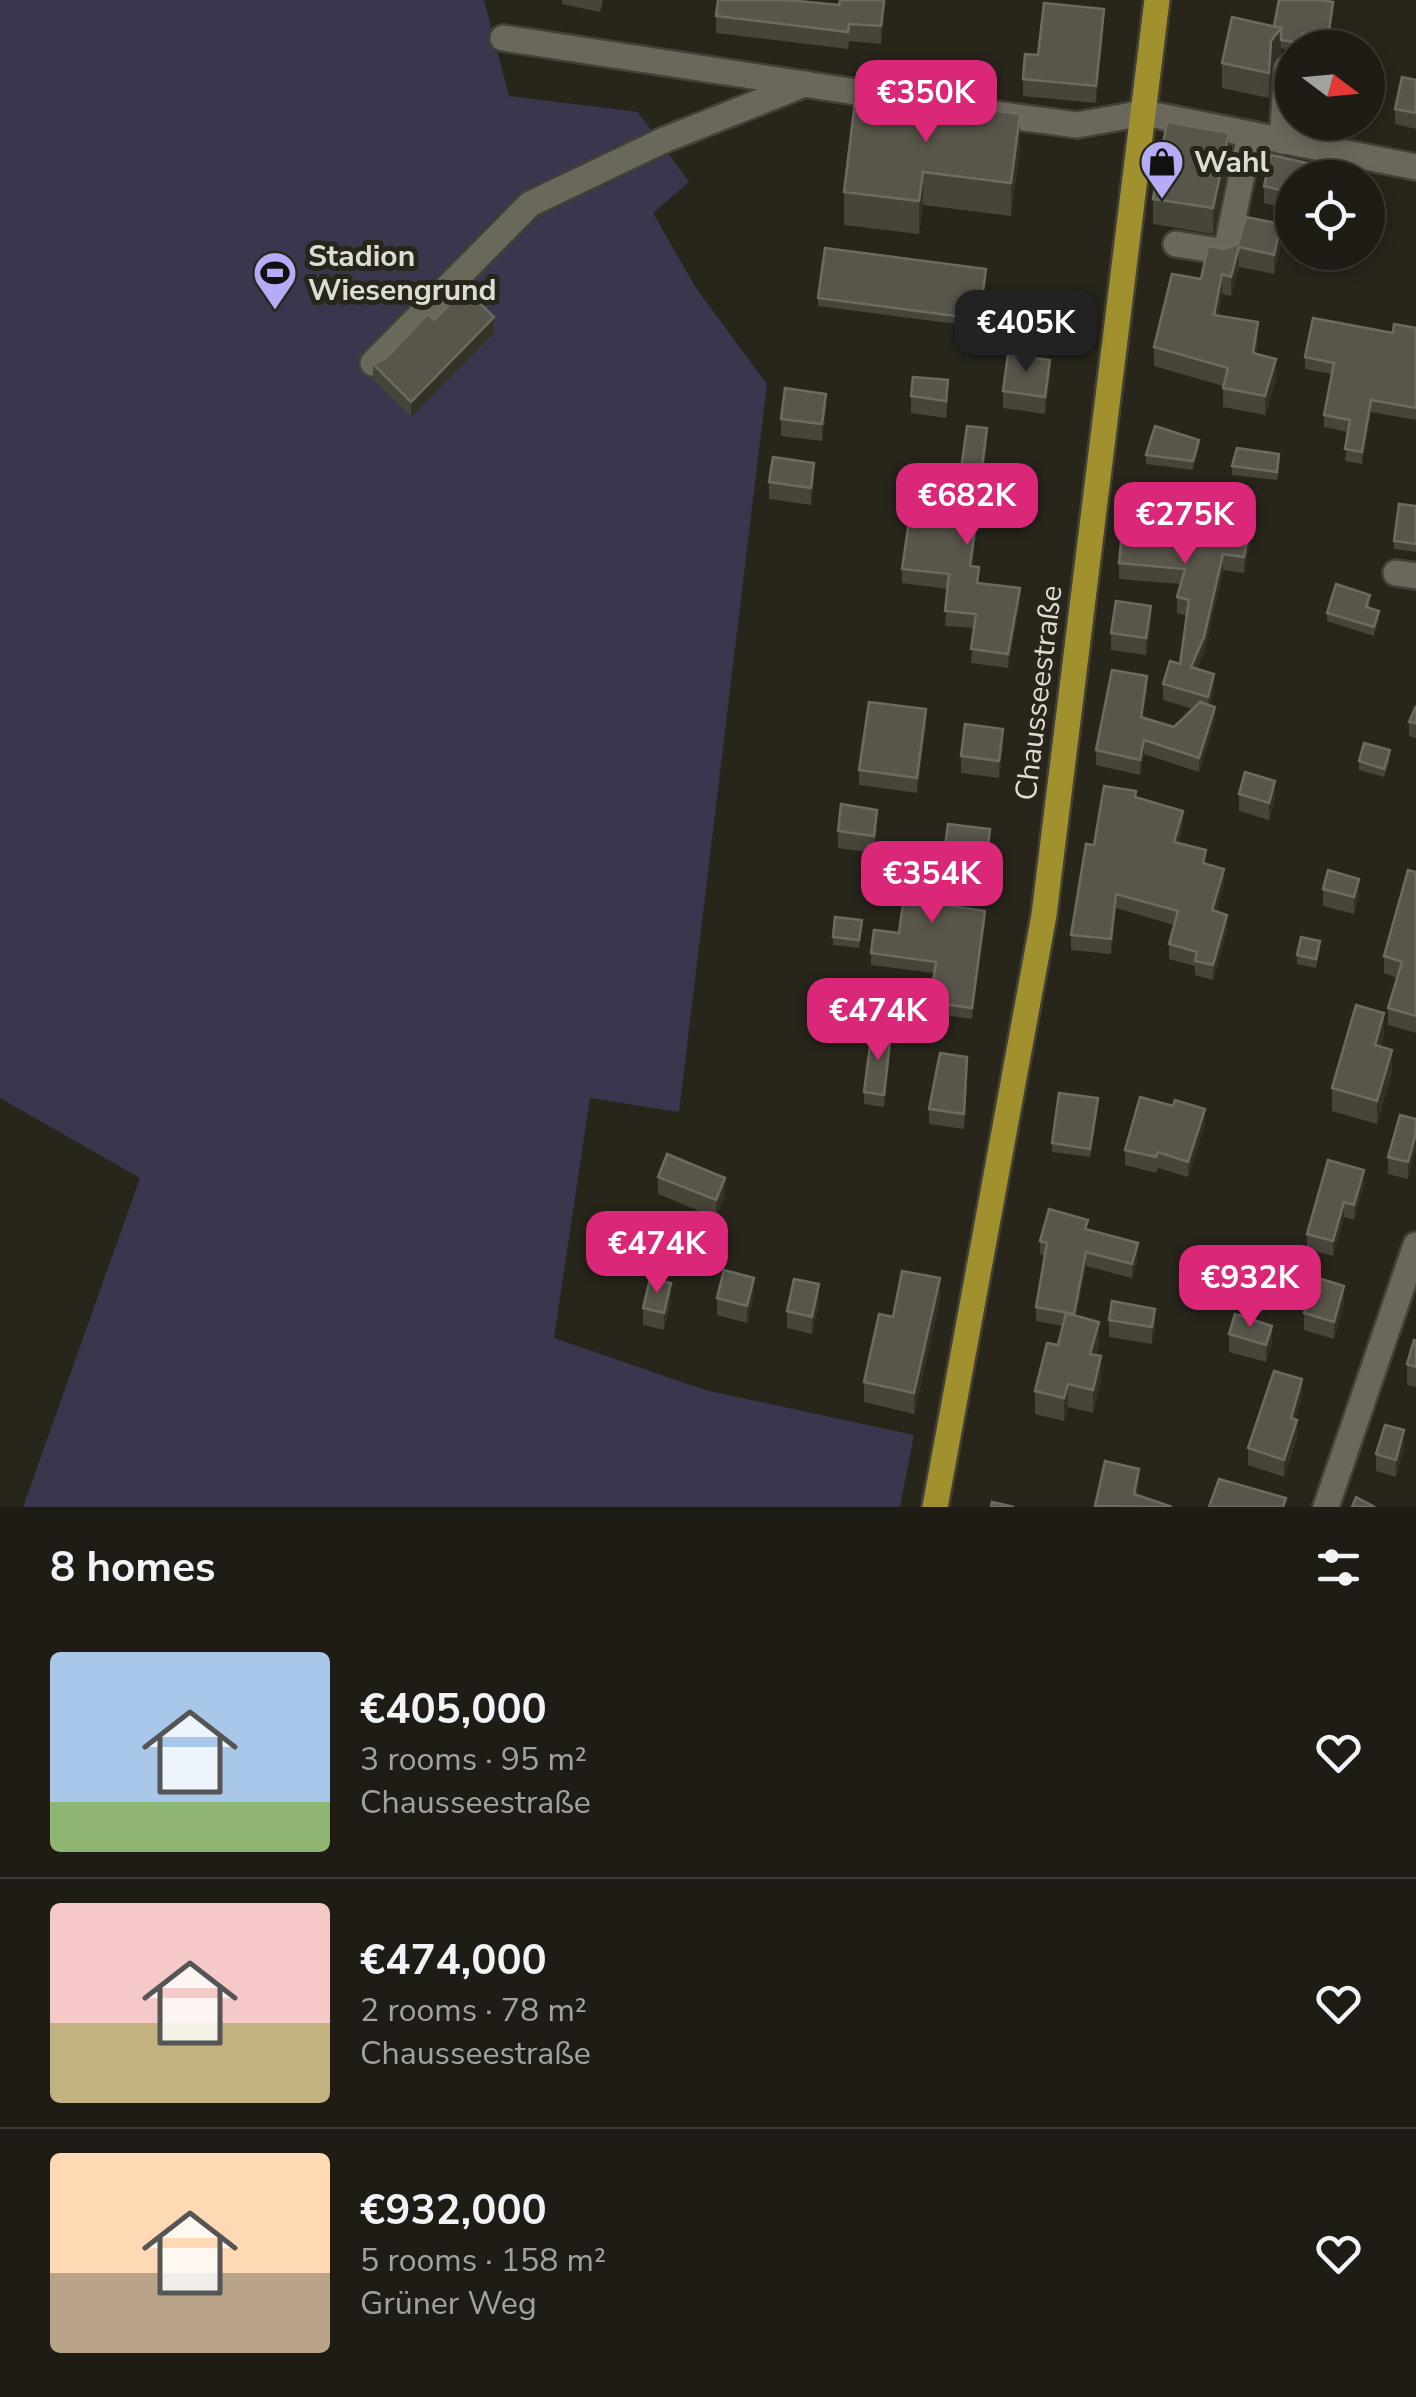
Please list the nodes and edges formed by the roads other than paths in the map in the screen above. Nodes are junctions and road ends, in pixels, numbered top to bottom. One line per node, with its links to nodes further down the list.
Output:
1 (1157, 0): 4 (main road, Chausseestraße)
2 (503, 38): 3 (street)
3 (805, 84): 4 (street); 9 (street)
4 (1144, 114): 5 (street); 11 (main road, Chausseestraße)
5 (1250, 135): 6 (street); 8 (street)
6 (1282, 141): 7 (street)
7 (1416, 166)
8 (1176, 244)
9 (374, 363)
10 (1416, 1246): 12 (street)
11 (935, 1507)
12 (1326, 1507)

